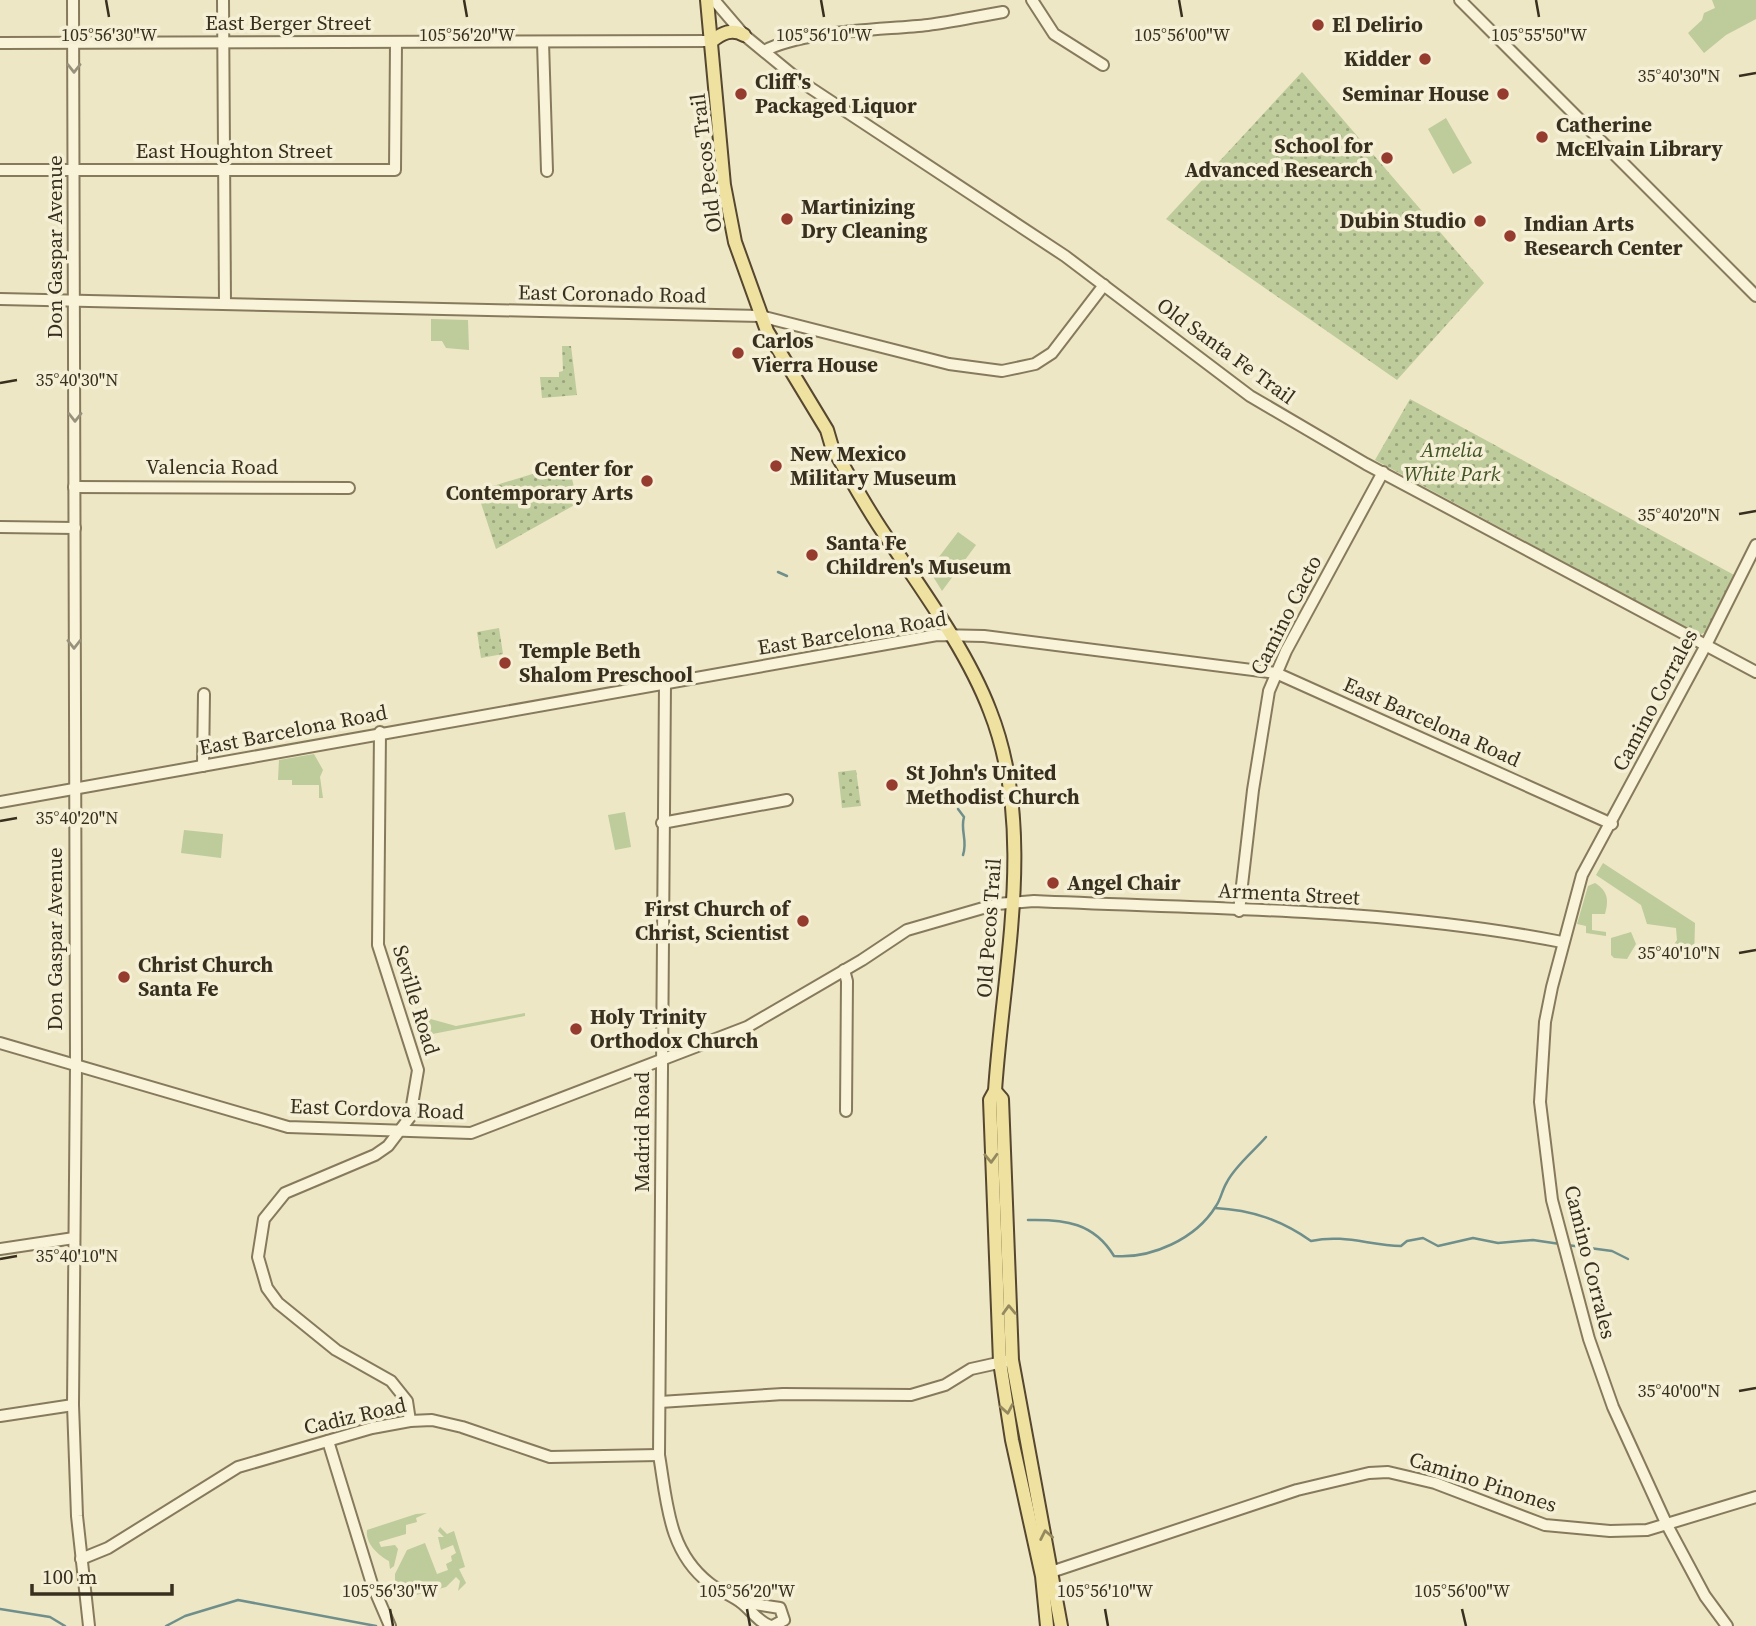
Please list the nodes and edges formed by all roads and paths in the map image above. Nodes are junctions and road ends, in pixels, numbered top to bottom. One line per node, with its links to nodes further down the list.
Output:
1 (74, 0): 13 (street, Don Gaspar Avenue)
2 (223, 0): 14 (street)
3 (707, 0): 9 (main road, Old Pecos Trail)
4 (714, 0): 8 (street, Old Santa Fe Trail)
5 (1032, 0): 16 (street)
6 (1460, 0): 22 (street)
7 (1003, 12): 15 (street)
8 (744, 34): 9 (main road); 15 (street, Old Santa Fe Trail)
9 (712, 41): 11 (street, East Berger Street); 26 (main road, Old Pecos Trail)
10 (396, 42): 11 (street, East Berger Street); 14 (street, East Berger Street); 18 (street, East Houghton Street)
11 (543, 42): 20 (street)
12 (0, 43): 13 (street, East Berger Street)
13 (74, 43): 14 (street, East Berger Street); 19 (street, Don Gaspar Avenue, one-way to 19)
14 (224, 43): 18 (street)
15 (764, 51): 21 (street, Old Santa Fe Trail)
16 (1104, 65)
17 (0, 170): 19 (street, East Houghton Street)
18 (224, 170): 19 (street, East Houghton Street); 25 (street)
19 (74, 171): 24 (street, Don Gaspar Avenue)
20 (547, 171)
21 (1104, 285): 26 (street, East Coronado Road); 27 (street, Old Santa Fe Trail)
22 (1756, 296)
23 (0, 299): 24 (street, East Coronado Road)
24 (75, 299): 25 (street, East Coronado Road); 28 (street, Don Gaspar Avenue, one-way to 28)
25 (225, 303): 26 (street, East Coronado Road)
26 (760, 316): 33 (main road, Old Pecos Trail)
27 (1383, 472): 34 (street, Old Santa Fe Trail); 36 (street, Camino Cacto)
28 (74, 487): 29 (street, Valencia Road); 31 (street, Don Gaspar Avenue)
29 (349, 488)
30 (0, 527): 31 (street)
31 (75, 528): 41 (street, Don Gaspar Avenue, one-way to 41)
32 (1756, 545): 34 (street, Camino Corrales)
33 (950, 636): 36 (street, East Barcelona Road); 37 (street, East Barcelona Road); 46 (main road, Old Pecos Trail)
34 (1706, 645): 35 (street, Old Santa Fe Trail); 45 (street, Camino Corrales)
35 (1756, 672)
36 (1276, 673): 45 (street, East Barcelona Road); 47 (street, Camino Cacto)
37 (665, 682): 39 (street, East Barcelona Road); 44 (street, Madrid Road)
38 (204, 694): 40 (street)
39 (380, 732): 40 (street, East Barcelona Road); 54 (street, Seville Road)
40 (203, 766): 41 (street, East Barcelona Road)
41 (74, 788): 43 (street, East Barcelona Road); 52 (street, Don Gaspar Avenue)
42 (787, 800): 44 (street)
43 (0, 802)
44 (662, 822): 51 (street, Madrid Road)
45 (1612, 824): 48 (street, Camino Corrales)
46 (1013, 902): 47 (street, Armenta Street); 49 (street, East Cordova Road); 57 (main road, Old Pecos Trail)
47 (1239, 911): 48 (street, Armenta Street)
48 (1563, 942): 65 (street, Camino Corrales)
49 (844, 970): 51 (street, East Cordova Road); 53 (street)
50 (0, 1043): 52 (street, East Cordova Road)
51 (662, 1060): 54 (street, East Cordova Road); 58 (street, Madrid Road)
52 (76, 1065): 54 (street, East Cordova Road); 55 (street, Don Gaspar Avenue)
53 (846, 1111)
54 (400, 1132): 61 (street, Seville Road)
55 (74, 1238): 56 (street); 59 (street, Don Gaspar Avenue)
56 (0, 1249)
57 (1006, 1361): 58 (street); 67 (main road, Old Pecos Trail)
58 (660, 1402): 63 (street, Madrid Road)
59 (73, 1405): 60 (street); 66 (street, Don Gaspar Avenue)
60 (0, 1416)
61 (411, 1421): 62 (street, Cadiz Road); 63 (street, Cadiz Road)
62 (328, 1441): 66 (street, Cadiz Road); 70 (street)
63 (659, 1455): 68 (street, Madrid Road)
64 (1756, 1497): 65 (street, Camino Pinones)
65 (1667, 1525): 67 (street, Camino Pinones); 74 (street, Camino Corrales)
66 (81, 1559): 69 (street, Don Gaspar Avenue)
67 (1047, 1573): 72 (main road, Old Pecos Trail); 73 (main road, Old Pecos Trail)
68 (741, 1602): 71 (street, Madrid Road); 71 (street)
69 (89, 1626)
70 (390, 1626)
71 (772, 1626)
72 (1047, 1626)
73 (1061, 1626)
74 (1727, 1626)

